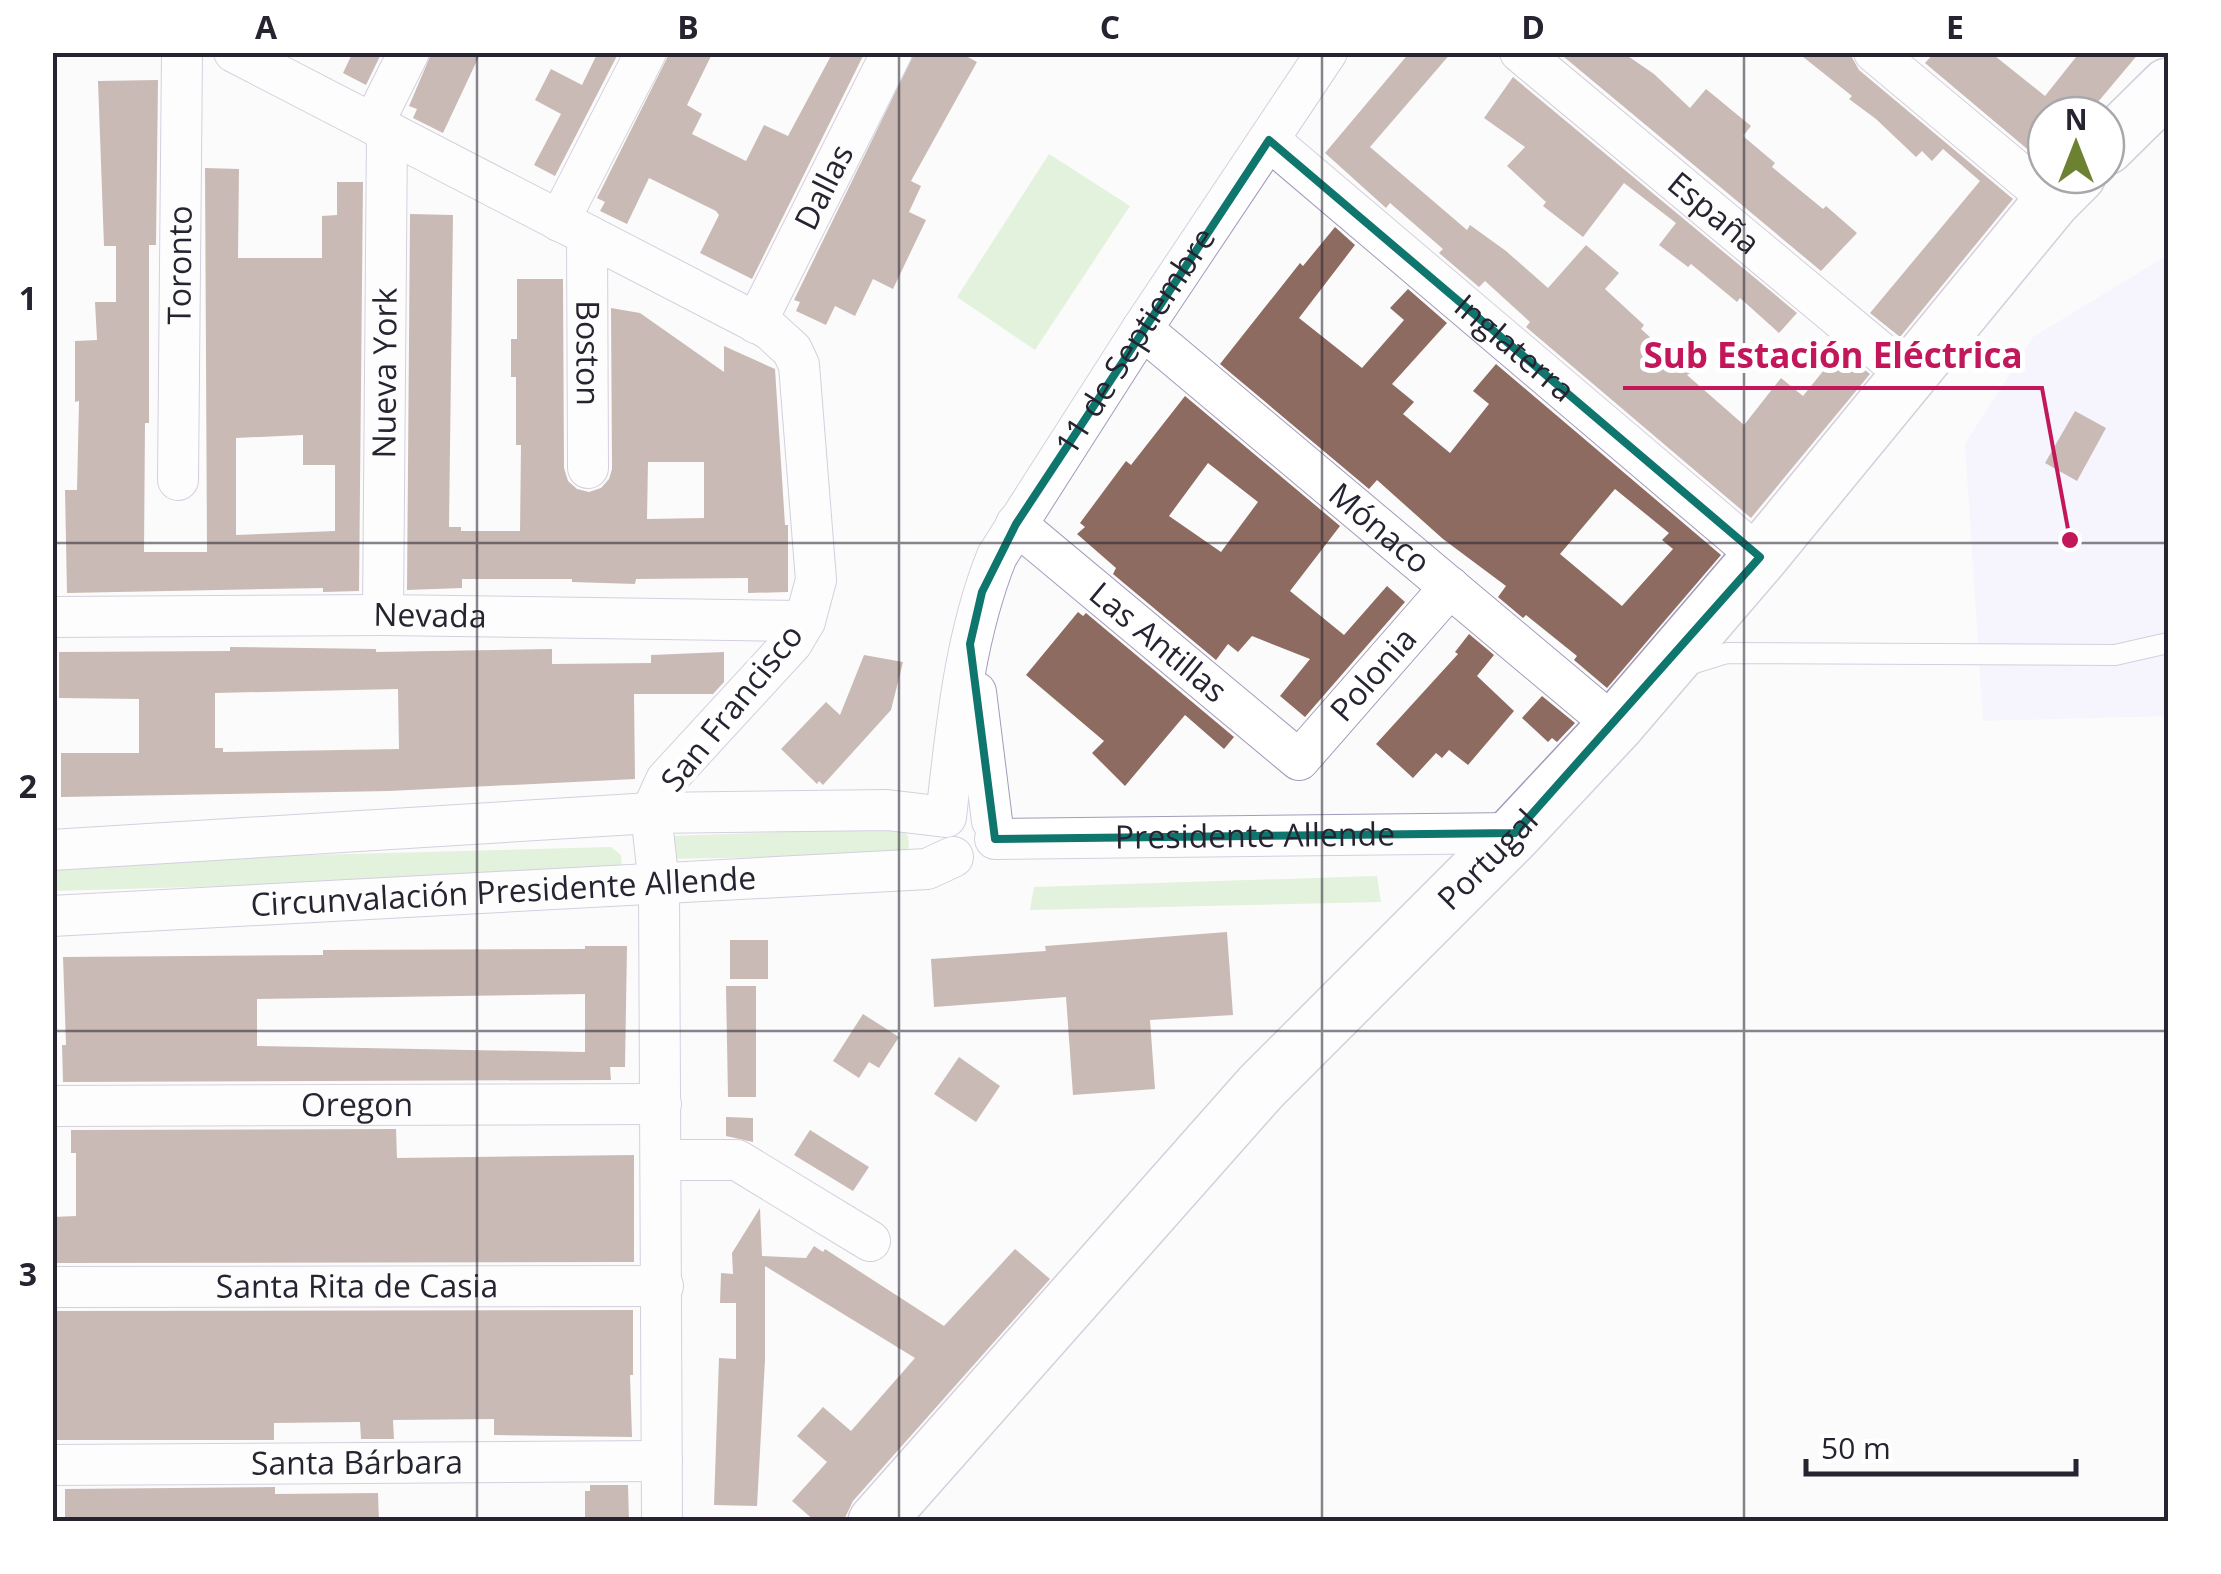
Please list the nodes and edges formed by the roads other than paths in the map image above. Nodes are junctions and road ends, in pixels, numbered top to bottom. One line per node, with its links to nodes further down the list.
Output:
1 (182, 52): 20 (street, Toronto)
2 (234, 52): 10 (street, San Francisco)
3 (409, 52): 10 (street, Nueva York)
4 (646, 52): 15 (street, Boston)
5 (892, 52): 16 (street, Dallas)
6 (1327, 52): 12 (street, 11 de Septiembre)
7 (1520, 52): 18 (street, España)
8 (1874, 52): 13 (street)
9 (2168, 86): 11 (main road)
10 (380, 128): 15 (street, San Francisco); 24 (street, Nueva York)
11 (2126, 128)
12 (1269, 140): 17 (street, 11 de Septiembre); 22 (street, Inglaterra)
13 (2026, 160)
14 (2059, 195): 18 (main road, Portugal)
15 (573, 228): 16 (street, San Francisco); 19 (street, Boston)
16 (756, 323): 26 (street, San Francisco)
17 (1142, 329): 21 (street, 11 de Septiembre); 23 (street, Mónaco)
18 (1909, 376): 22 (main road, Portugal)
19 (588, 468)
20 (178, 480)
21 (1016, 524): 28 (street, 11 de Septiembre); 31 (street, Las Antillas)
22 (1760, 556): 29 (main road, Portugal)
23 (1450, 587): 30 (street, Mónaco); 31 (street, Polonia)
24 (383, 615): 25 (street, Nevada); 26 (street, Nevada)
25 (52, 617)
26 (804, 621): 32 (street, San Francisco)
27 (2168, 643): 29 (lane)
28 (970, 644): 33 (street, 11 de Septiembre); 34 (street, 11 de Septiembre)
29 (1659, 674): 30 (main road, Portugal)
30 (1615, 726): 35 (main road, Portugal)
31 (1298, 760)
32 (651, 813): 33 (street, Circunvalación Presidente Allende); 36 (street, Circunvalación Presidente Allende); 38 (street, San Francisco)
33 (946, 817): 34 (street, Circunvalación Presidente Allende); 37 (street)
34 (994, 830): 35 (street, Presidente Allende); 37 (street, Circunvalación Presidente Allende)
35 (1515, 833): 49 (main road, Portugal)
36 (52, 850)
37 (953, 857): 38 (street, Circunvalación Presidente Allende)
38 (659, 886): 39 (street, Circunvalación Presidente Allende); 40 (street, San Francisco)
39 (52, 916)
40 (660, 1104): 41 (street, Oregon); 42 (street, San Francisco)
41 (52, 1106)
42 (663, 1160): 43 (street); 44 (street, San Francisco)
43 (870, 1242)
44 (663, 1286): 45 (street, Santa Rita de Casia); 46 (street, San Francisco)
45 (52, 1287)
46 (662, 1462): 47 (street, Santa Bárbara); 48 (street, San Francisco)
47 (52, 1465)
48 (662, 1522)
49 (876, 1522)

